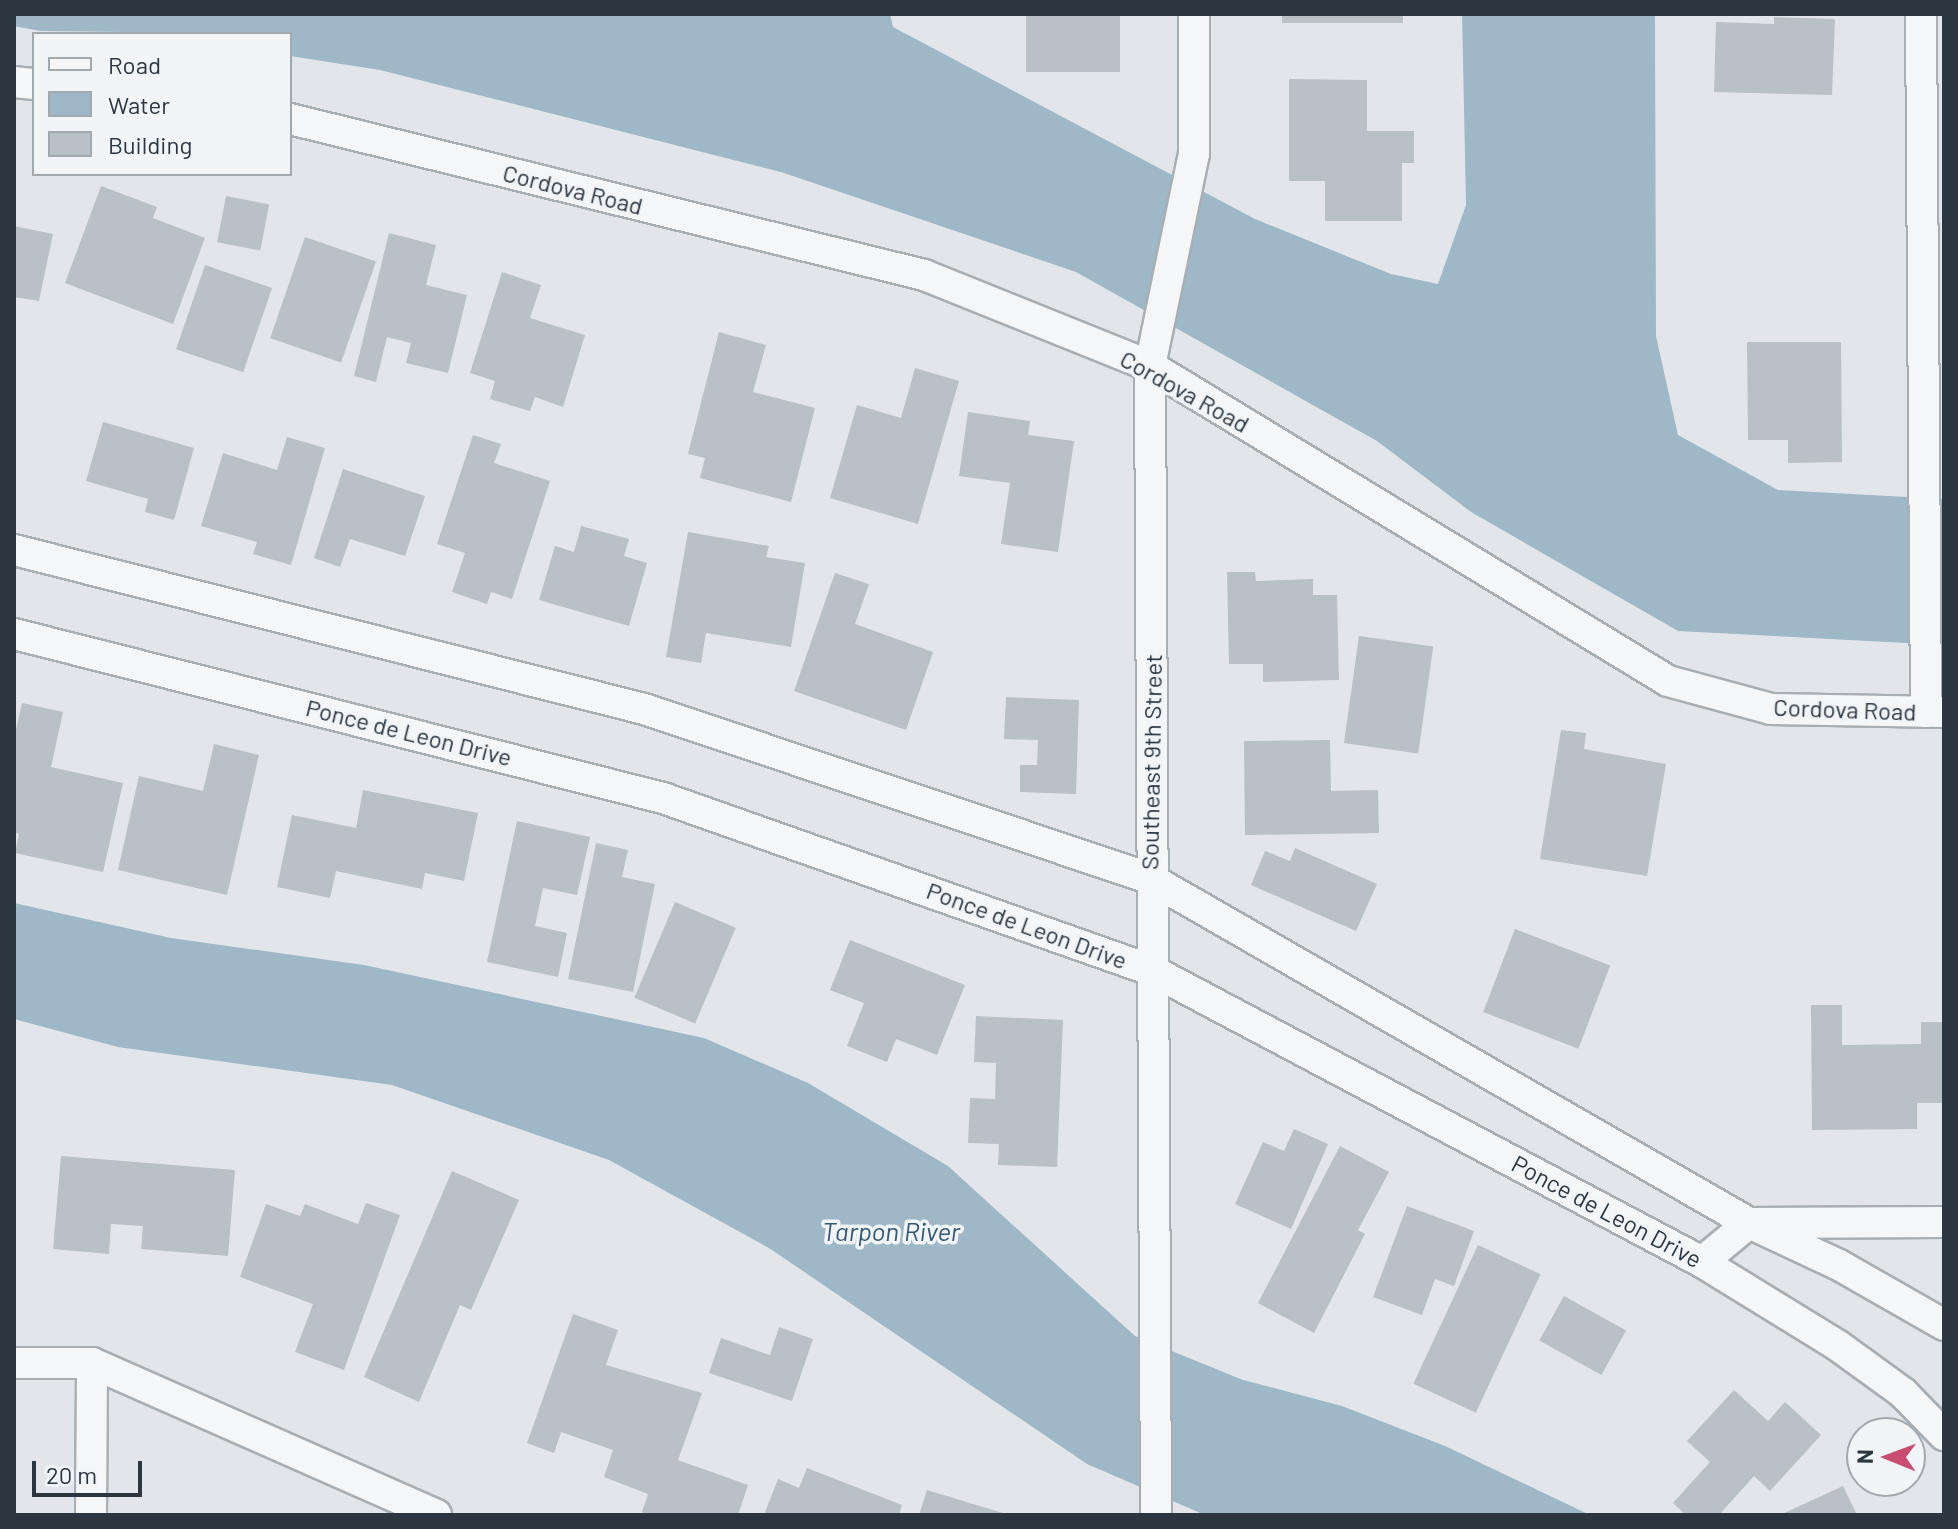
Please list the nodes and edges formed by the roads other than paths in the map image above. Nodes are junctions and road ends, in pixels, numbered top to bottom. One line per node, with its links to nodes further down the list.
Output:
1 (1194, 14): 4 (street, Southeast 9th Street)
2 (1921, 14): 7 (street)
3 (292, 119): 4 (street, Cordova Road)
4 (1150, 366): 7 (street, Cordova Road); 8 (street, Southeast 9th Street)
5 (14, 550): 8 (street)
6 (14, 634): 9 (street, Ponce de Leon Drive)
7 (1935, 712)
8 (1149, 878): 9 (street, Southeast 9th Street); 11 (street)
9 (1151, 970): 12 (street, Ponce de Leon Drive); 17 (street, Southeast 9th Street)
10 (1944, 1222): 11 (street)
11 (1749, 1223): 12 (street); 13 (street)
12 (1702, 1262): 16 (street, Ponce de Leon Drive)
13 (1944, 1325)
14 (14, 1363): 15 (street)
15 (92, 1363): 18 (street); 19 (street)
16 (1944, 1435)
17 (1156, 1512)
18 (91, 1515)
19 (436, 1515)

